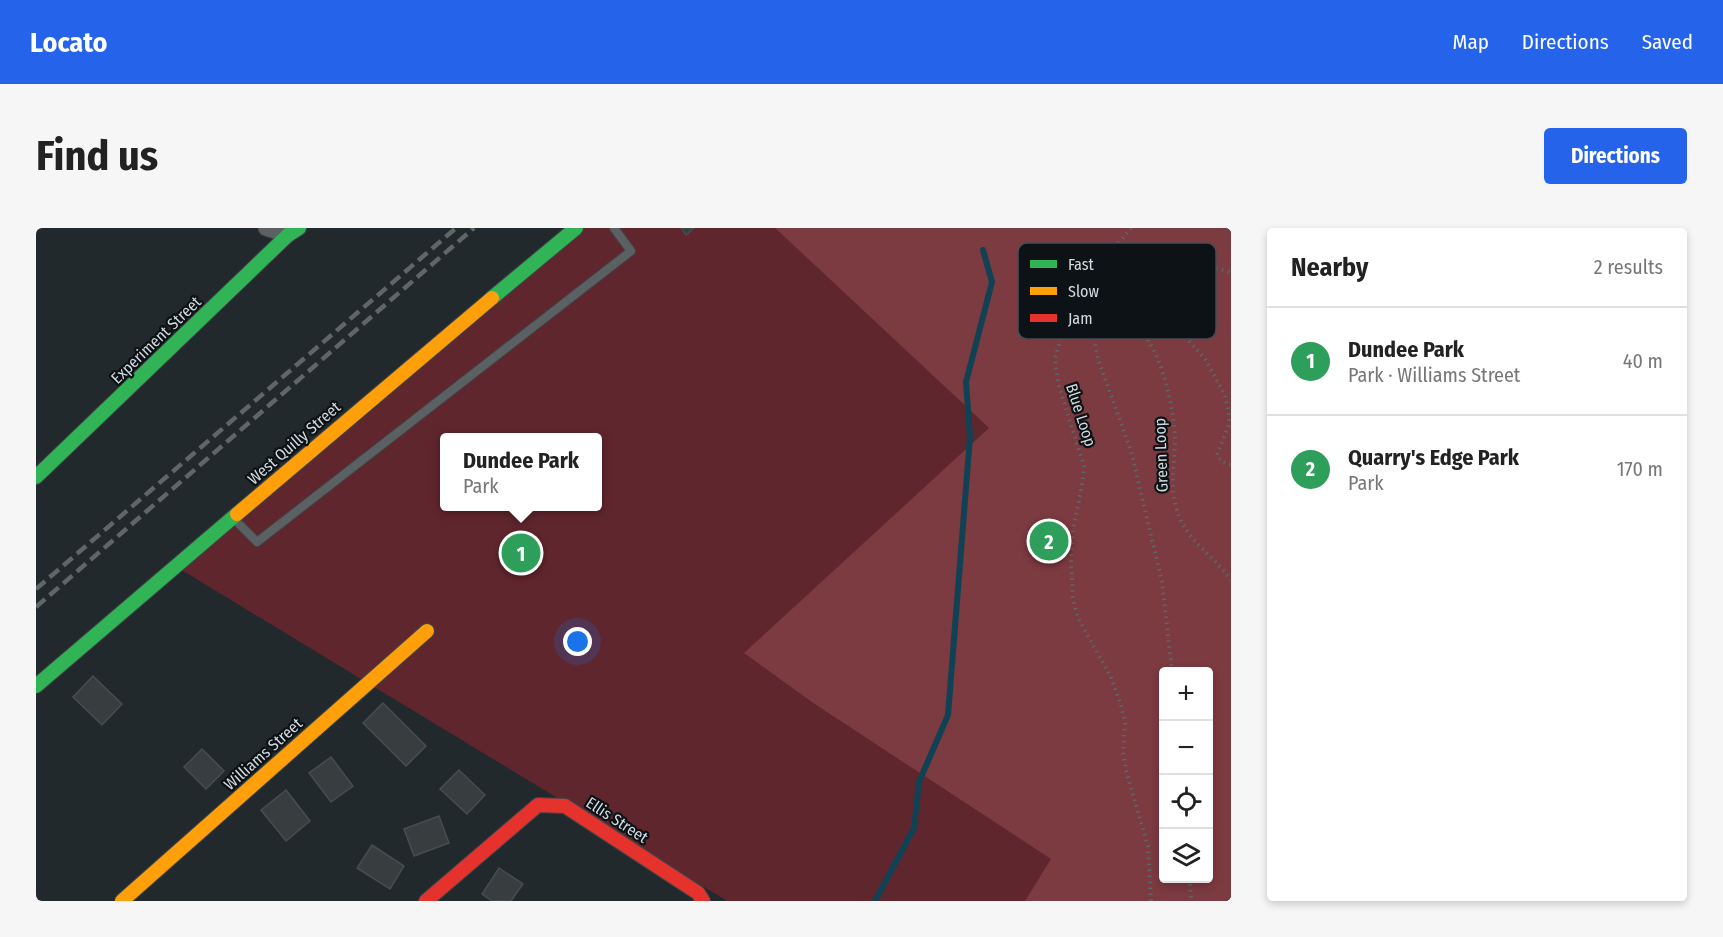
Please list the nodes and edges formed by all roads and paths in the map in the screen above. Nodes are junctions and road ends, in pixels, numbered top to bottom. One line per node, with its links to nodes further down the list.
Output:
1 (266, 228): 5 (street)
2 (576, 228): 15 (street, West Quilly Street)
3 (614, 228): 15 (lane)
4 (1131, 228): 6 (path)
5 (294, 232): 14 (street, Experiment Street)
6 (1118, 243)
7 (1216, 269): 8 (path)
8 (1231, 273)
9 (1061, 339): 24 (path, Blue Loop)
10 (1094, 339): 18 (path)
11 (1147, 339): 16 (path, Green Loop)
12 (1186, 339): 13 (path)
13 (1231, 465)
14 (36, 477)
15 (233, 518): 19 (street, West Quilly Street)
16 (1231, 580)
17 (427, 631): 21 (street, Williams Street)
18 (1171, 667)
19 (36, 686)
20 (1190, 883): 25 (path)
21 (122, 901)
22 (426, 901): 23 (street, Ellis Street)
23 (703, 901)
24 (1151, 901)
25 (1191, 901)

